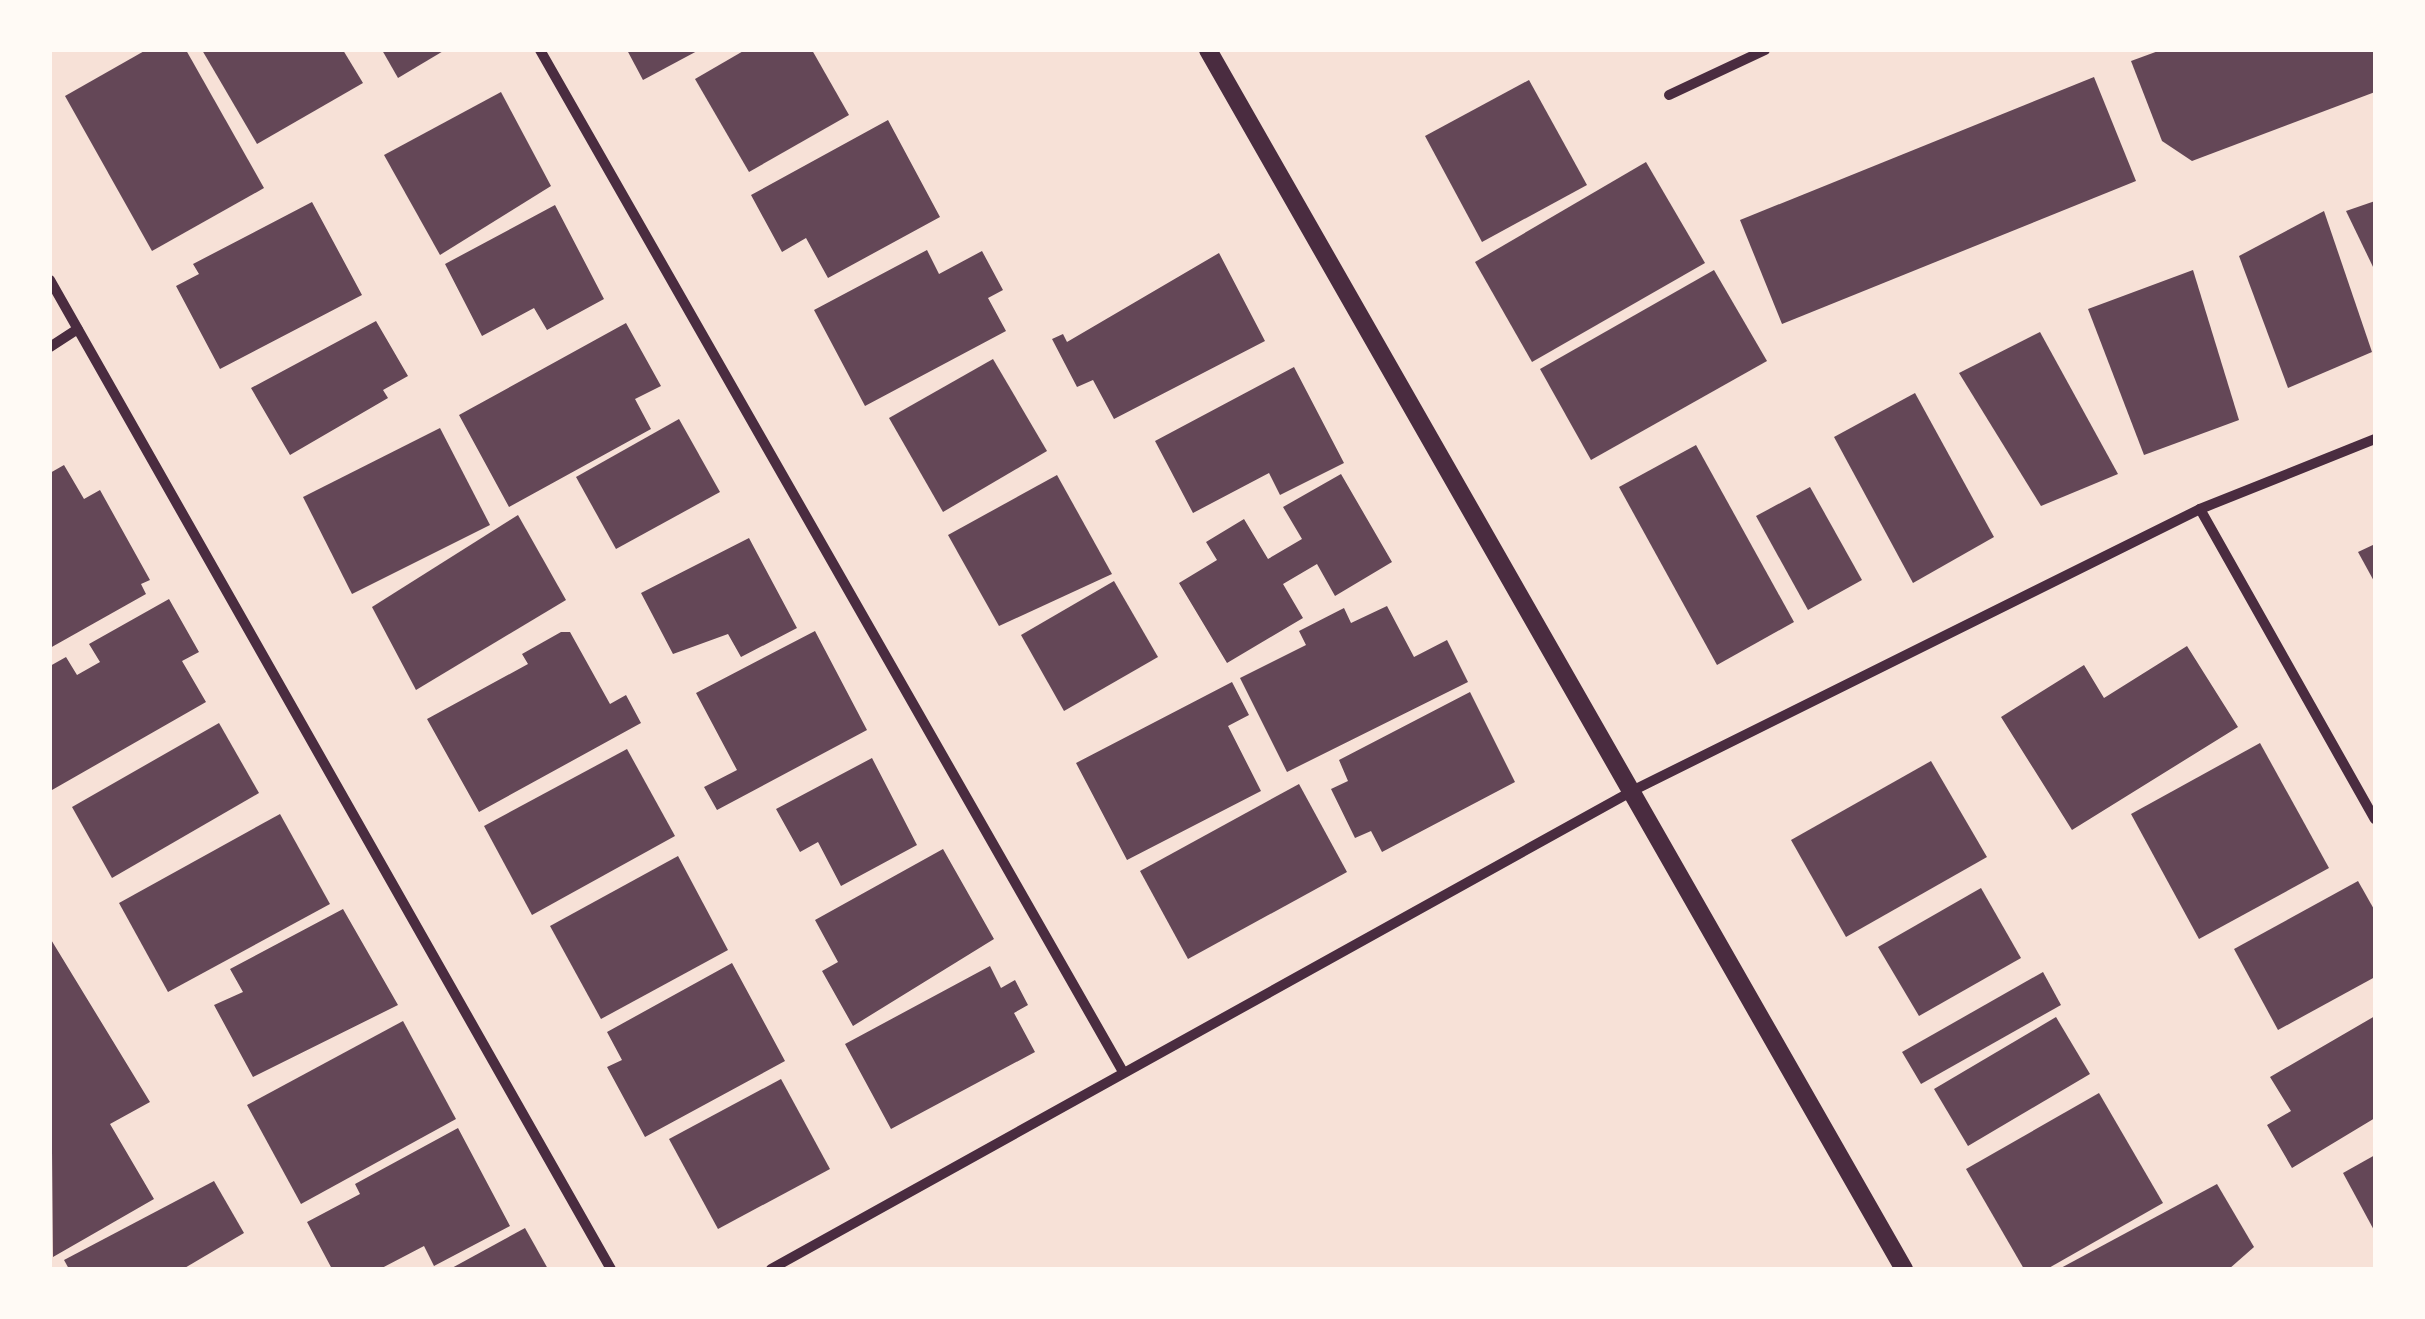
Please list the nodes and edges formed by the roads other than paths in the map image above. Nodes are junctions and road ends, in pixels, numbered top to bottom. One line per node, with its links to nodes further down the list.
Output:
1 (540, 50): 12 (street)
2 (1208, 50): 10 (street)
3 (1765, 50): 4 (street)
4 (1668, 96)
5 (50, 280): 6 (street)
6 (78, 329): 7 (street); 13 (street)
7 (50, 346)
8 (2375, 439): 9 (street)
9 (2200, 508): 10 (street); 11 (street)
10 (1634, 790): 12 (street); 15 (street)
11 (2375, 818)
12 (1122, 1070): 14 (street)
13 (611, 1269)
14 (771, 1269)
15 (1904, 1269)

